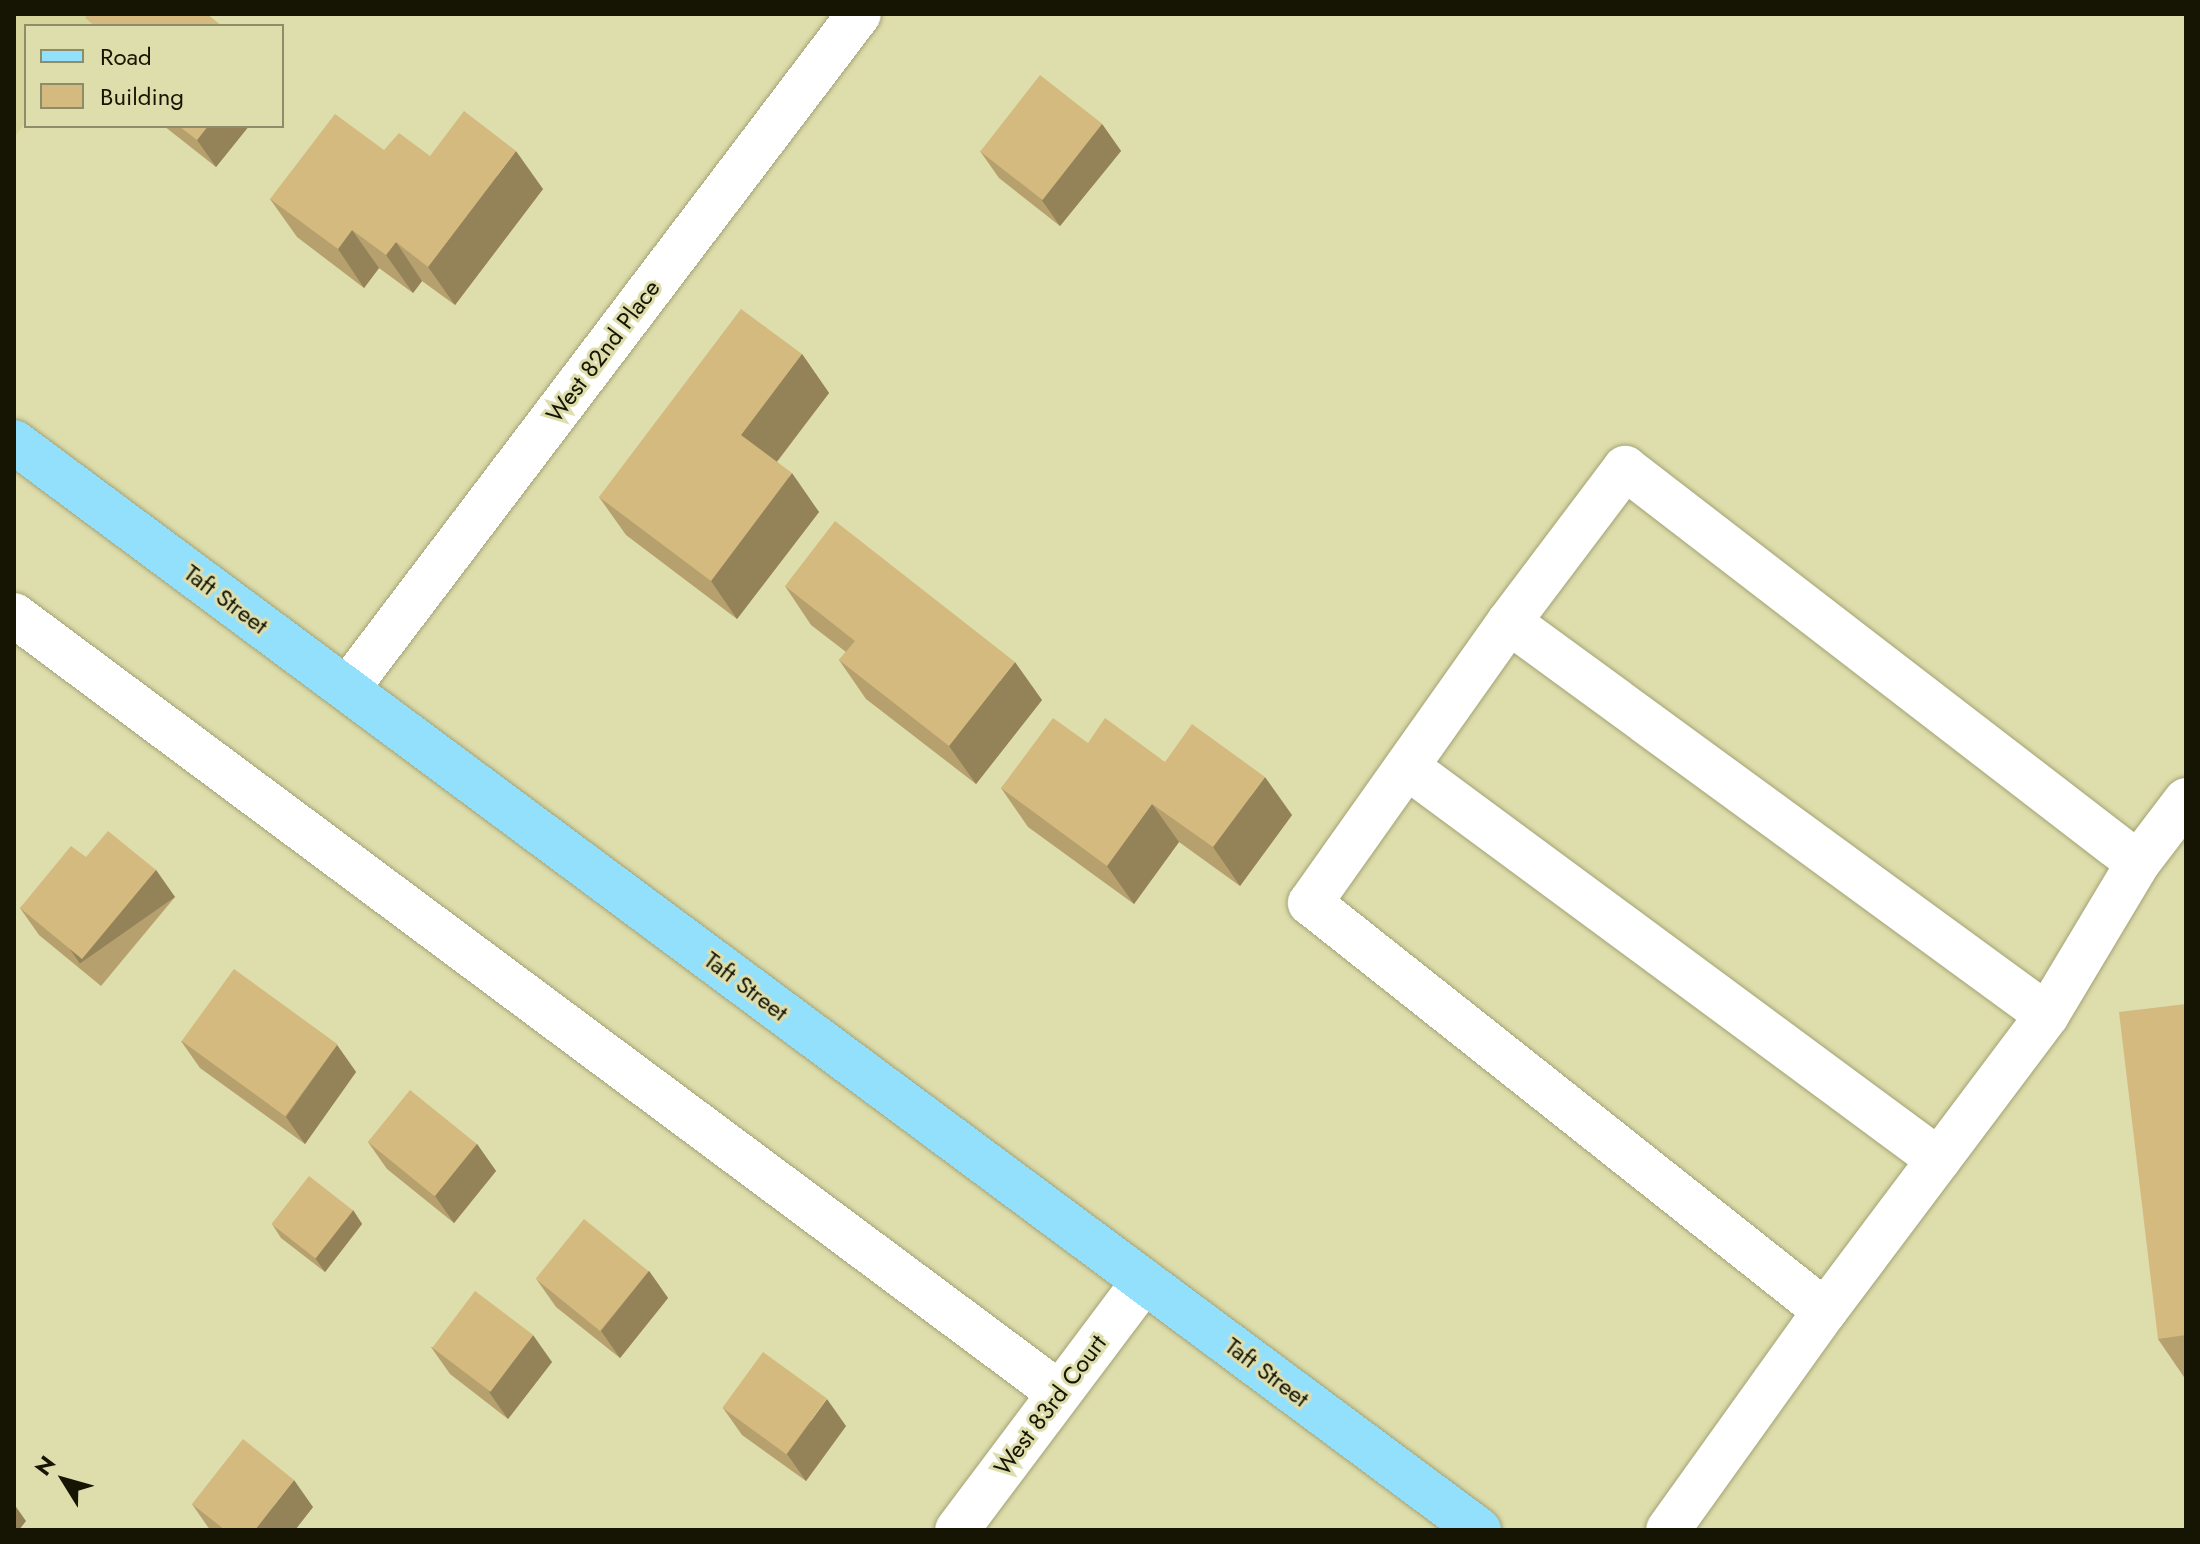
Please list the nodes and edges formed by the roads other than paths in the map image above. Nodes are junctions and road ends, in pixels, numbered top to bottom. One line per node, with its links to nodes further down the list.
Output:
1 (859, 14): 5 (street, West 82nd Place)
2 (14, 442): 5 (main road, Taft Street)
3 (14, 615): 13 (street)
4 (1509, 622): 6 (street); 8 (street); 9 (street)
5 (347, 689): 11 (main road, Taft Street)
6 (1407, 767): 10 (street); 12 (street)
7 (2186, 800): 8 (street)
8 (2138, 863): 9 (street)
9 (2047, 1015): 10 (street)
10 (1939, 1160): 12 (street)
11 (1144, 1281): 13 (street, West 83rd Court); 15 (main road, Taft Street)
12 (1825, 1311): 16 (street)
13 (1058, 1392): 14 (street, West 83rd Court)
14 (957, 1530)
15 (1479, 1530)
16 (1668, 1530)

